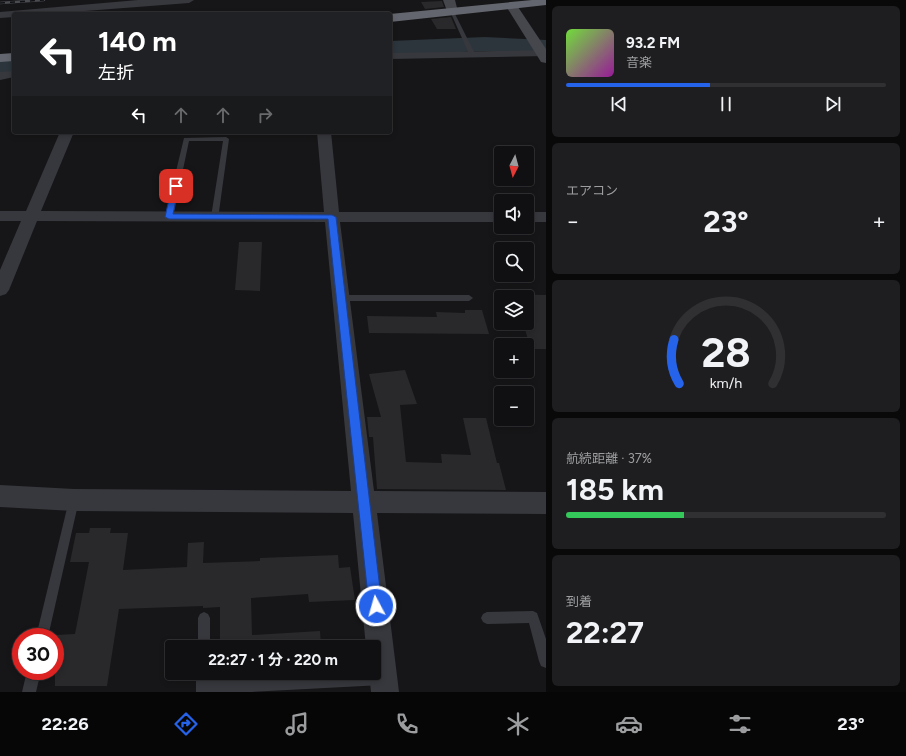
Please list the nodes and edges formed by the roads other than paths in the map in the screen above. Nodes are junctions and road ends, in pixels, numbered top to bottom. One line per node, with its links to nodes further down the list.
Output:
1 (189, 0): 3 (street)
2 (449, 0): 8 (street)
3 (142, 2): 6 (street); 7 (street)
4 (546, 2): 5 (highway)
5 (512, 6): 8 (highway); 13 (street)
6 (33, 12)
7 (131, 12)
8 (452, 12): 11 (highway); 12 (lane)
9 (12, 14): 10 (street)
10 (0, 15)
11 (392, 18)
12 (472, 54): 13 (street); 14 (street)
13 (545, 55)
14 (392, 56)
15 (12, 57): 16 (highway)
16 (0, 58)
17 (12, 74): 18 (street)
18 (0, 76)
19 (66, 134): 22 (street)
20 (324, 134): 25 (street)
21 (0, 216): 22 (street)
22 (31, 216): 23 (street); 29 (street)
23 (169, 217): 24 (street); 24 (lane)
24 (215, 217): 25 (street)
25 (332, 217): 26 (street); 30 (street)
26 (494, 217)
27 (534, 217): 28 (street)
28 (546, 218)
29 (0, 290)
30 (341, 298): 31 (lane); 34 (street)
31 (469, 298)
32 (0, 496): 33 (street)
33 (74, 500): 34 (street); 38 (lane)
34 (365, 502): 35 (street); 42 (street)
35 (546, 503)
36 (204, 618): 39 (lane)
37 (487, 618): 40 (lane)
38 (44, 628)
39 (204, 640)
40 (546, 661)
41 (32, 680): 44 (lane)
42 (384, 685): 43 (lane)
43 (203, 690)
44 (29, 692)

